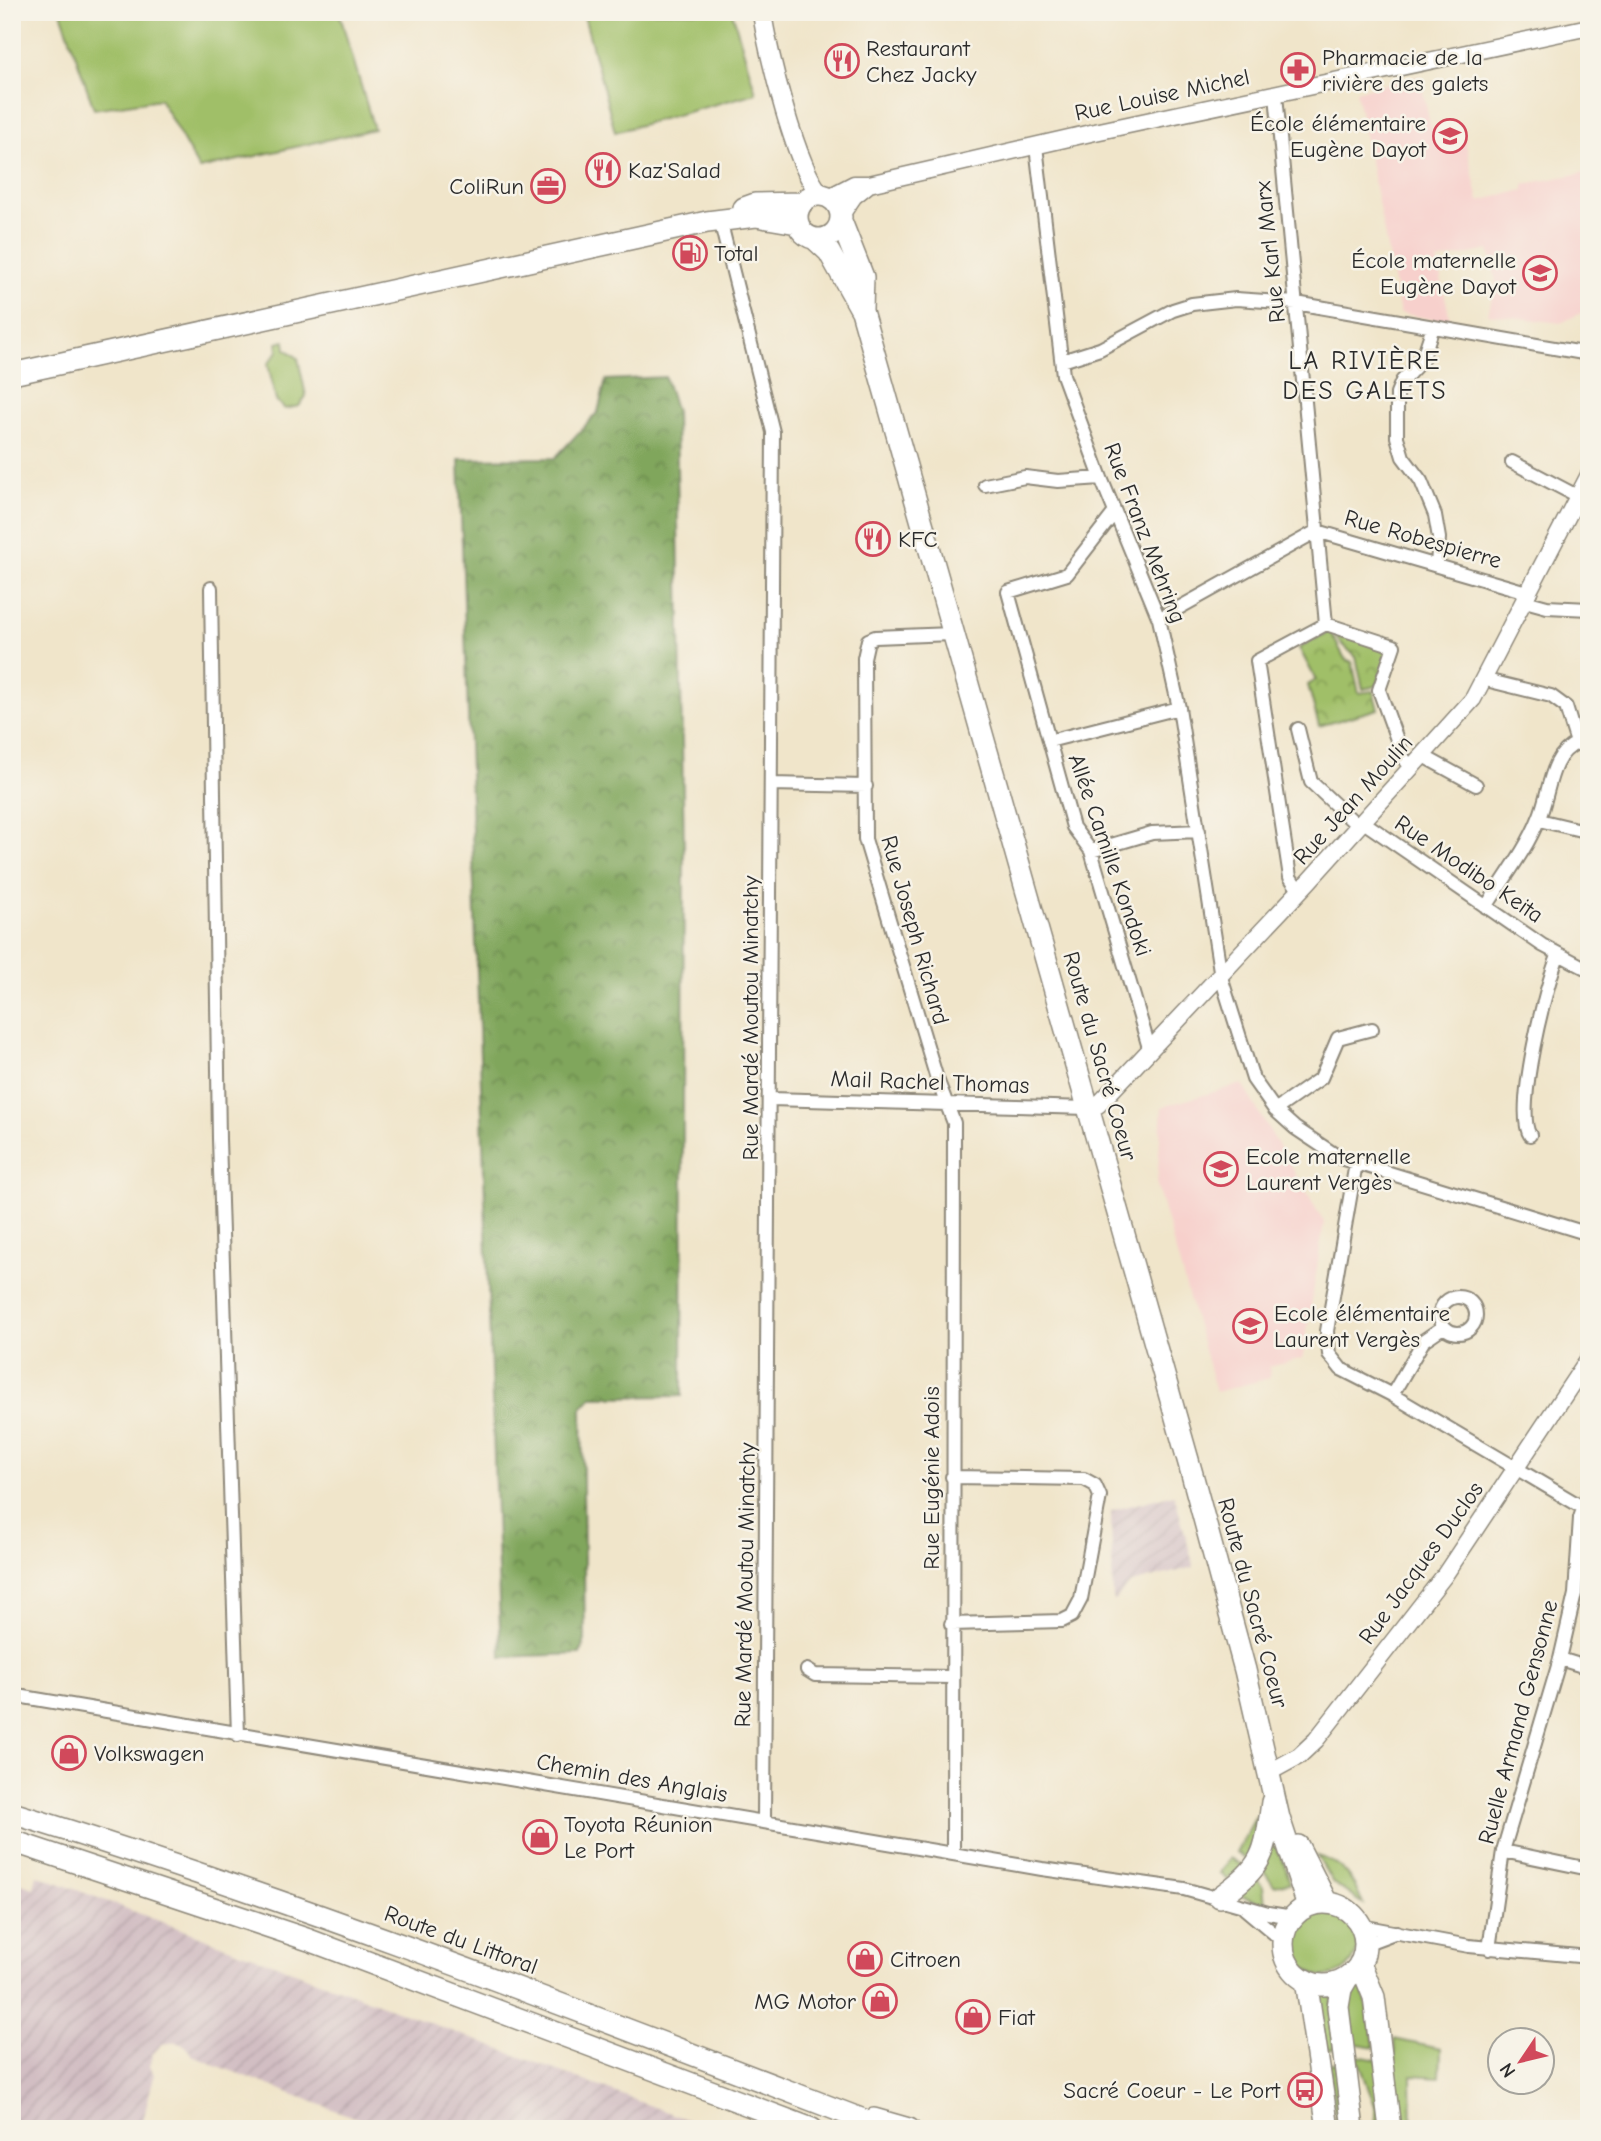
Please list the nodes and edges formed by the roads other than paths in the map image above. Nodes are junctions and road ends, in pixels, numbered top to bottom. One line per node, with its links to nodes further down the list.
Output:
1 (762, 12): 6 (main road)
2 (1589, 27): 3 (street, Rue Louise Michel)
3 (1276, 95): 4 (street, Rue Louise Michel); 10 (street, Rue Karl Marx)
4 (1036, 146): 5 (street, Rue Louise Michel); 14 (street, Rue Franz Mehring)
5 (869, 184): 6 (street, Rue Louise Michel); 7 (street)
6 (811, 203): 7 (main road, Route du Sacré Coeur); 8 (main road); 9 (main road, Route du Sacré Coeur)
7 (841, 218): 9 (main road); 11 (main road, Route du Sacré Coeur)
8 (714, 221): 15 (main road); 37 (street, Rue Mardé Moutou Minatchy)
9 (815, 239): 11 (main road, Route du Sacré Coeur)
10 (1296, 303): 12 (street); 14 (street); 23 (street, Rue Karl Marx)
11 (862, 311): 30 (main road, Route du Sacré Coeur)
12 (1433, 327): 13 (street); 24 (street)
13 (1589, 354)
14 (1062, 361): 18 (street, Rue Franz Mehring)
15 (12, 374)
16 (1512, 463): 20 (street)
17 (1589, 475): 20 (street, Rue Jean Moulin)
18 (1101, 478): 19 (street); 21 (street, Rue Franz Mehring)
19 (985, 485)
20 (1575, 500): 22 (street); 26 (street, Rue Jean Moulin)
21 (1115, 512): 28 (street, Rue Franz Mehring); 34 (street, Allée Camille Kondoki)
22 (1589, 514)
23 (1317, 531): 24 (street, Rue Robespierre); 28 (street, Rue Robespierre); 29 (street, Rue Karl Marx)
24 (1437, 565): 26 (street, Rue Robespierre)
25 (211, 588): 72 (street)
26 (1528, 597): 27 (street, Rue Robespierre); 31 (street, Rue Jean Moulin)
27 (1589, 609)
28 (1159, 620): 32 (street, Rue Franz Mehring)
29 (1326, 624): 36 (street); 45 (street)
30 (952, 634): 39 (street, Rue Joseph Richard); 54 (main road, Route du Sacré Coeur)
31 (1486, 680): 35 (street); 36 (street, Rue Jean Moulin)
32 (1179, 708): 34 (street); 42 (street, Rue Franz Mehring)
33 (1298, 729): 41 (street, Rue Modibo Keita)
34 (1049, 741): 44 (street, Allée Camille Kondoki)
35 (1583, 744): 40 (street)
36 (1418, 762): 38 (street); 41 (street, Rue Jean Moulin)
37 (771, 784): 39 (street); 52 (street, Rue Mardé Moutou Minatchy)
38 (1476, 785)
39 (866, 786): 53 (street, Rue Joseph Richard)
40 (1539, 820): 43 (street); 46 (street)
41 (1360, 824): 45 (street, Rue Jean Moulin); 46 (street, Rue Modibo Keita)
42 (1199, 831): 44 (street); 49 (street, Rue Franz Mehring)
43 (1589, 832)
44 (1091, 851): 51 (street, Allée Camille Kondoki)
45 (1300, 892): 49 (street, Rue Jean Moulin)
46 (1486, 906): 47 (street, Rue Modibo Keita)
47 (1559, 954): 48 (street, Rue Modibo Keita); 56 (street)
48 (1589, 970)
49 (1221, 977): 51 (street, Rue Jean Moulin); 55 (street, Rue Franz Mehring)
50 (1372, 1029): 55 (street)
51 (1150, 1051): 54 (street, Rue Jean Moulin)
52 (771, 1099): 53 (street, Mail Rachel Thomas); 75 (street, Rue Mardé Moutou Minatchy)
53 (947, 1104): 54 (street, Mail Rachel Thomas); 63 (street, Rue Eugénie Adois)
54 (1088, 1108): 73 (main road, Route du Sacré Coeur)
55 (1275, 1110): 57 (street, Rue Franz Mehring)
56 (1530, 1135)
57 (1356, 1163): 58 (street, Rue Franz Mehring); 61 (street)
58 (1589, 1234)
59 (1443, 1326): 61 (street)
60 (1589, 1358): 62 (street, Rue Jacques Duclos)
61 (1391, 1395): 62 (street)
62 (1518, 1469): 65 (street); 73 (street, Rue Jacques Duclos)
63 (952, 1477): 66 (street, Rue Eugénie Adois); 66 (street)
64 (1589, 1491): 65 (street, Ruelle Armand Gensonne)
65 (1582, 1507): 67 (street, Ruelle Armand Gensonne)
66 (951, 1625): 70 (street, Rue Eugénie Adois)
67 (1560, 1659): 68 (street); 77 (street, Ruelle Armand Gensonne)
68 (1589, 1668)
69 (807, 1670): 70 (street)
70 (951, 1678): 78 (street, Rue Eugénie Adois)
71 (12, 1695): 72 (street, Chemin des Anglais)
72 (238, 1735): 75 (street, Chemin des Anglais)
73 (1270, 1783): 80 (main road); 82 (main road, Route du Sacré Coeur)
74 (12, 1813): 89 (main road, Route du Littoral)
75 (764, 1822): 78 (street, Chemin des Anglais)
76 (12, 1841): 90 (main road)
77 (1503, 1851): 79 (street); 85 (street, Ruelle Armand Gensonne)
78 (953, 1853): 80 (street, Chemin des Anglais)
79 (1589, 1869)
80 (1220, 1898): 81 (street, Chemin des Anglais)
81 (1242, 1906): 82 (street, Chemin des Anglais); 84 (street, Chemin des Anglais)
82 (1309, 1908): 84 (main road); 86 (main road)
83 (1400, 1931): 85 (street); 86 (street); 86 (street)
84 (1283, 1941): 88 (main road)
85 (1489, 1948): 87 (street)
86 (1359, 1953): 88 (main road); 94 (main road); 95 (main road)
87 (1589, 1957)
88 (1306, 1980): 93 (main road)
89 (819, 2103): 91 (main road, Route du Littoral); 92 (main road)
90 (807, 2127)
91 (887, 2129)
92 (909, 2129)
93 (1328, 2129)
94 (1353, 2129)
95 (1390, 2129)

